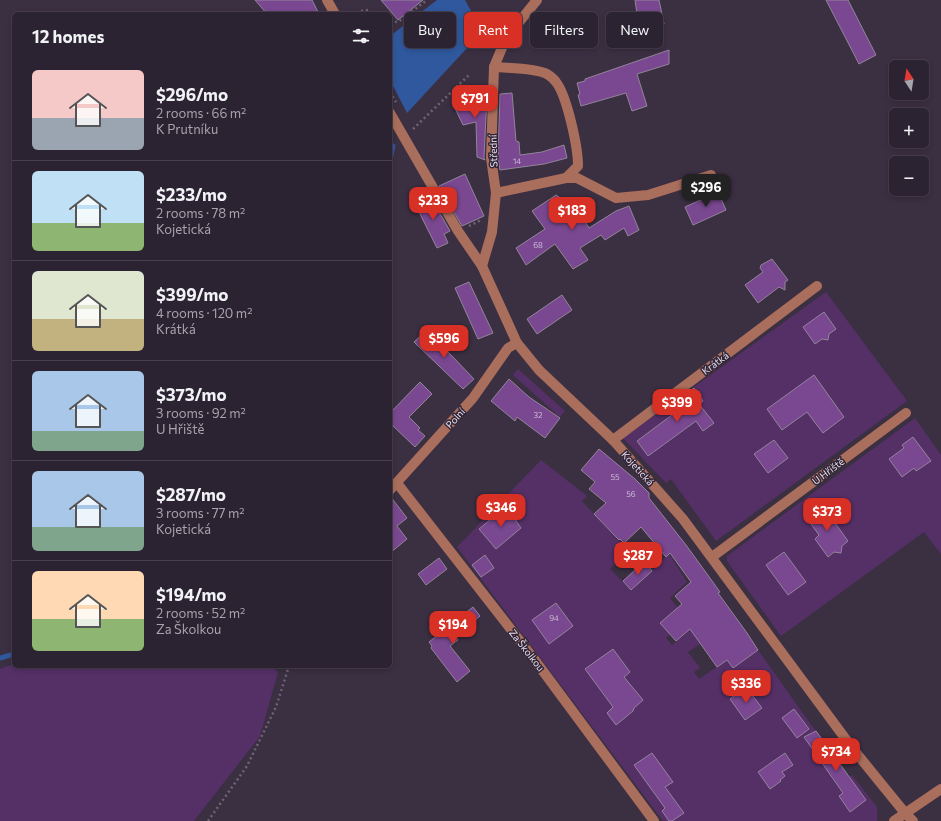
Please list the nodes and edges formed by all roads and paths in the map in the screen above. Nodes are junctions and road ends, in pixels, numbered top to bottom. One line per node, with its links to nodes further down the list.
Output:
1 (327, 0): 4 (street)
2 (427, 0): 7 (path)
3 (537, 0): 8 (street, Střední)
4 (334, 12)
5 (360, 12): 6 (path)
6 (371, 12)
7 (392, 21)
8 (494, 67): 13 (street); 14 (street, Střední)
9 (468, 75): 11 (path)
10 (392, 116): 11 (street, Kojetická)
11 (405, 137): 16 (street, Kojetická)
12 (711, 175): 13 (street)
13 (566, 178): 14 (street)
14 (496, 193): 15 (street, Střední)
15 (494, 213): 16 (path); 17 (street, Střední)
16 (458, 231): 17 (street, Kojetická)
17 (482, 266): 19 (street, Kojetická)
18 (817, 286): 21 (street, Krátká)
19 (517, 343): 21 (street, Kojetická); 22 (street, Polní)
20 (906, 413): 23 (street, U Hřiště)
21 (613, 440): 23 (street, Kojetická)
22 (393, 486): 28 (street, Za Školkou)
23 (712, 557): 26 (street, Kojetická)
24 (288, 668): 27 (path)
25 (941, 788): 26 (street)
26 (905, 813): 29 (street); 30 (street, Kojetická)
27 (208, 821)
28 (654, 821)
29 (894, 821)
30 (913, 821)

